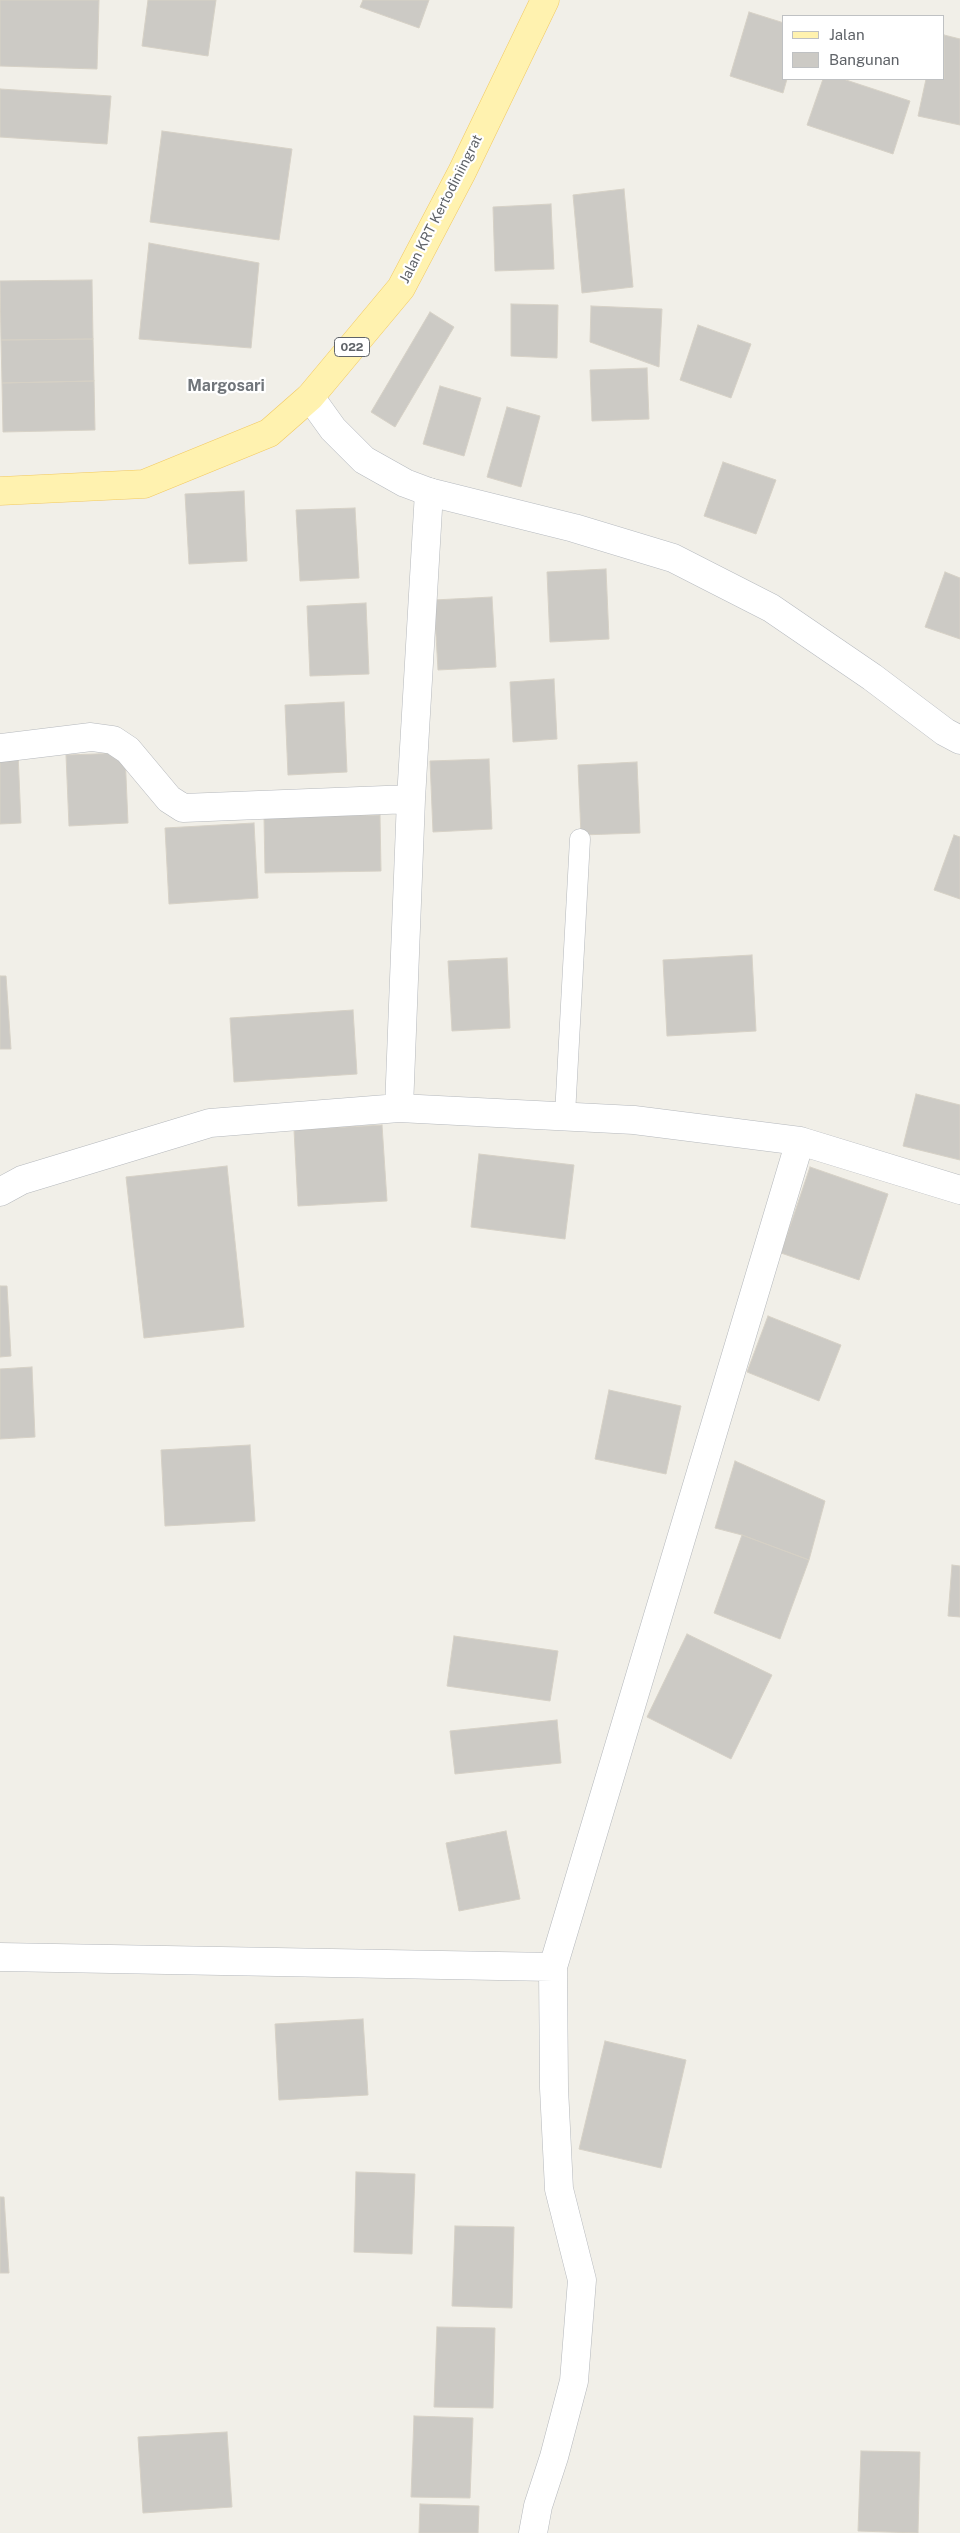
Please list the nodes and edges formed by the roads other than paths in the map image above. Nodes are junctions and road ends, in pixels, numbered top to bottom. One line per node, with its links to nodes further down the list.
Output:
1 (545, 0): 2 (main road, Jalan KRT Kertodiniingrat / 022)
2 (310, 397): 3 (main road, Jalan KRT Kertodiniingrat / 022); 4 (street)
3 (0, 491)
4 (428, 492): 5 (street); 7 (street)
5 (960, 740)
6 (0, 748): 7 (street)
7 (411, 798): 9 (street)
8 (580, 839): 10 (lane)
9 (399, 1108): 10 (street); 13 (street)
10 (565, 1115): 11 (street)
11 (800, 1141): 12 (street); 15 (street)
12 (960, 1190)
13 (0, 1192)
14 (0, 1957): 15 (street)
15 (553, 1967): 16 (street)
16 (532, 2533)

